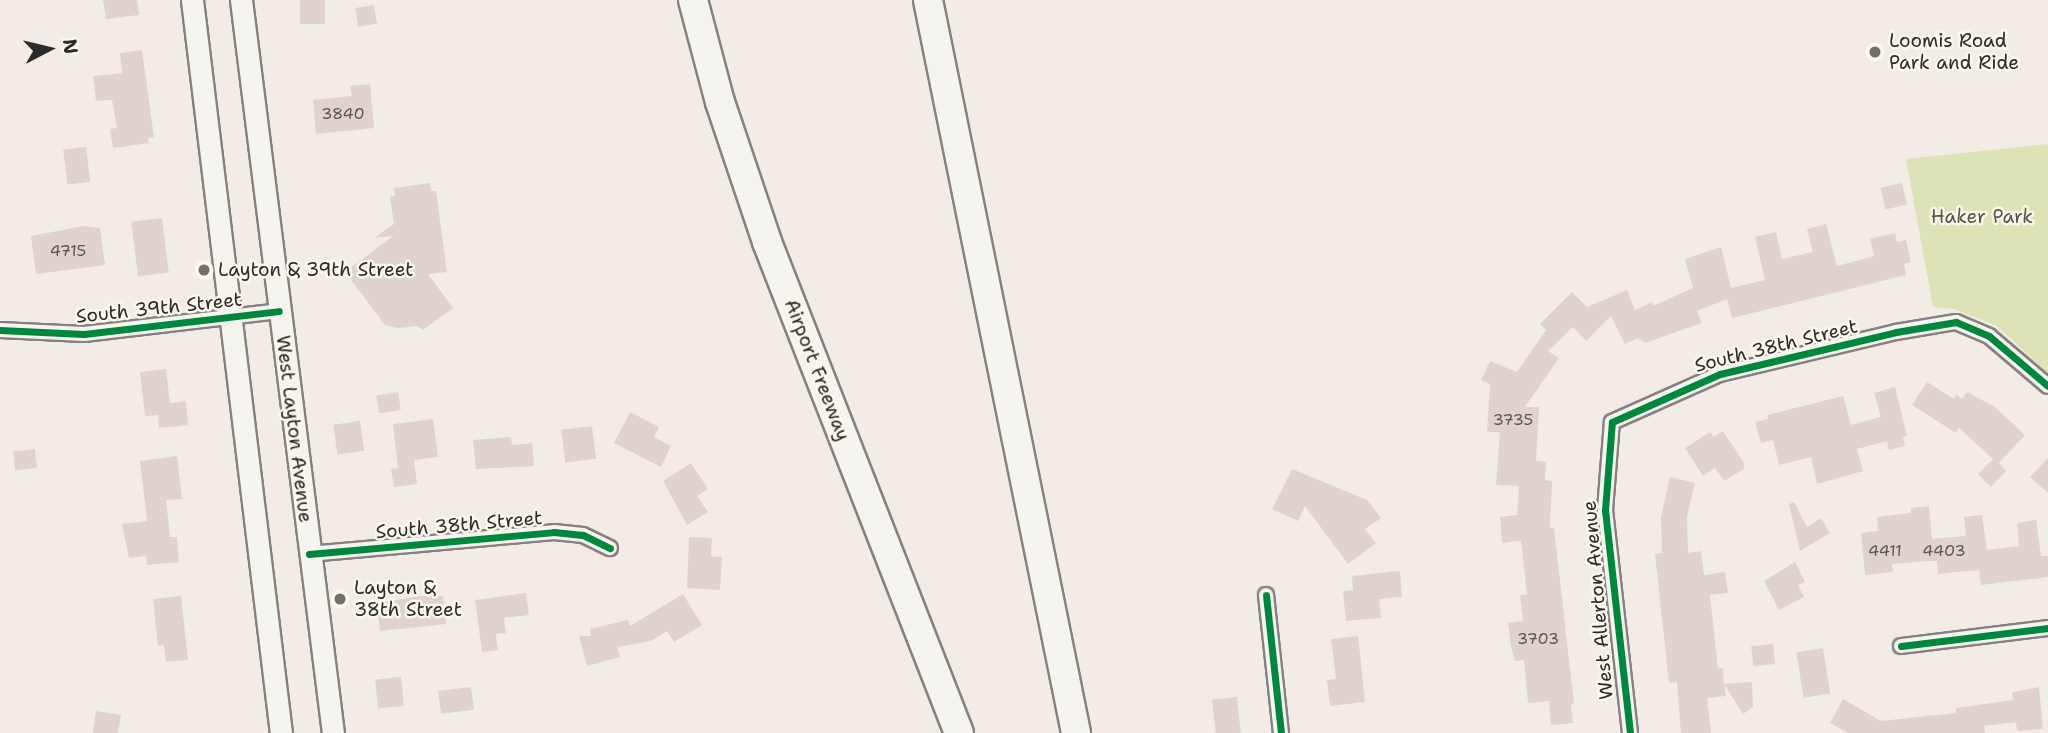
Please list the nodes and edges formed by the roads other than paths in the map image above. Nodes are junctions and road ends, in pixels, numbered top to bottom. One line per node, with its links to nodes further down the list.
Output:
1 (192, 0): 6 (main road)
2 (241, 0): 5 (main road, West Layton Avenue)
3 (928, 0): 18 (highway)
4 (690, 5): 17 (highway, Airport Freeway)
5 (279, 311): 6 (street, South 39th Street); 11 (main road, West Layton Avenue)
6 (230, 317): 7 (street, South 39th Street); 15 (main road)
7 (0, 330)
8 (2048, 386): 9 (street, South 38th Street)
9 (1612, 422): 20 (street, West Allerton Avenue)
10 (610, 548): 11 (street, South 38th Street)
11 (309, 554): 16 (main road, West Layton Avenue)
12 (1266, 595): 19 (street)
13 (2048, 628): 14 (street)
14 (1901, 646)
15 (281, 733)
16 (333, 733)
17 (960, 733)
18 (1076, 733)
19 (1281, 733)
20 (1630, 733)

